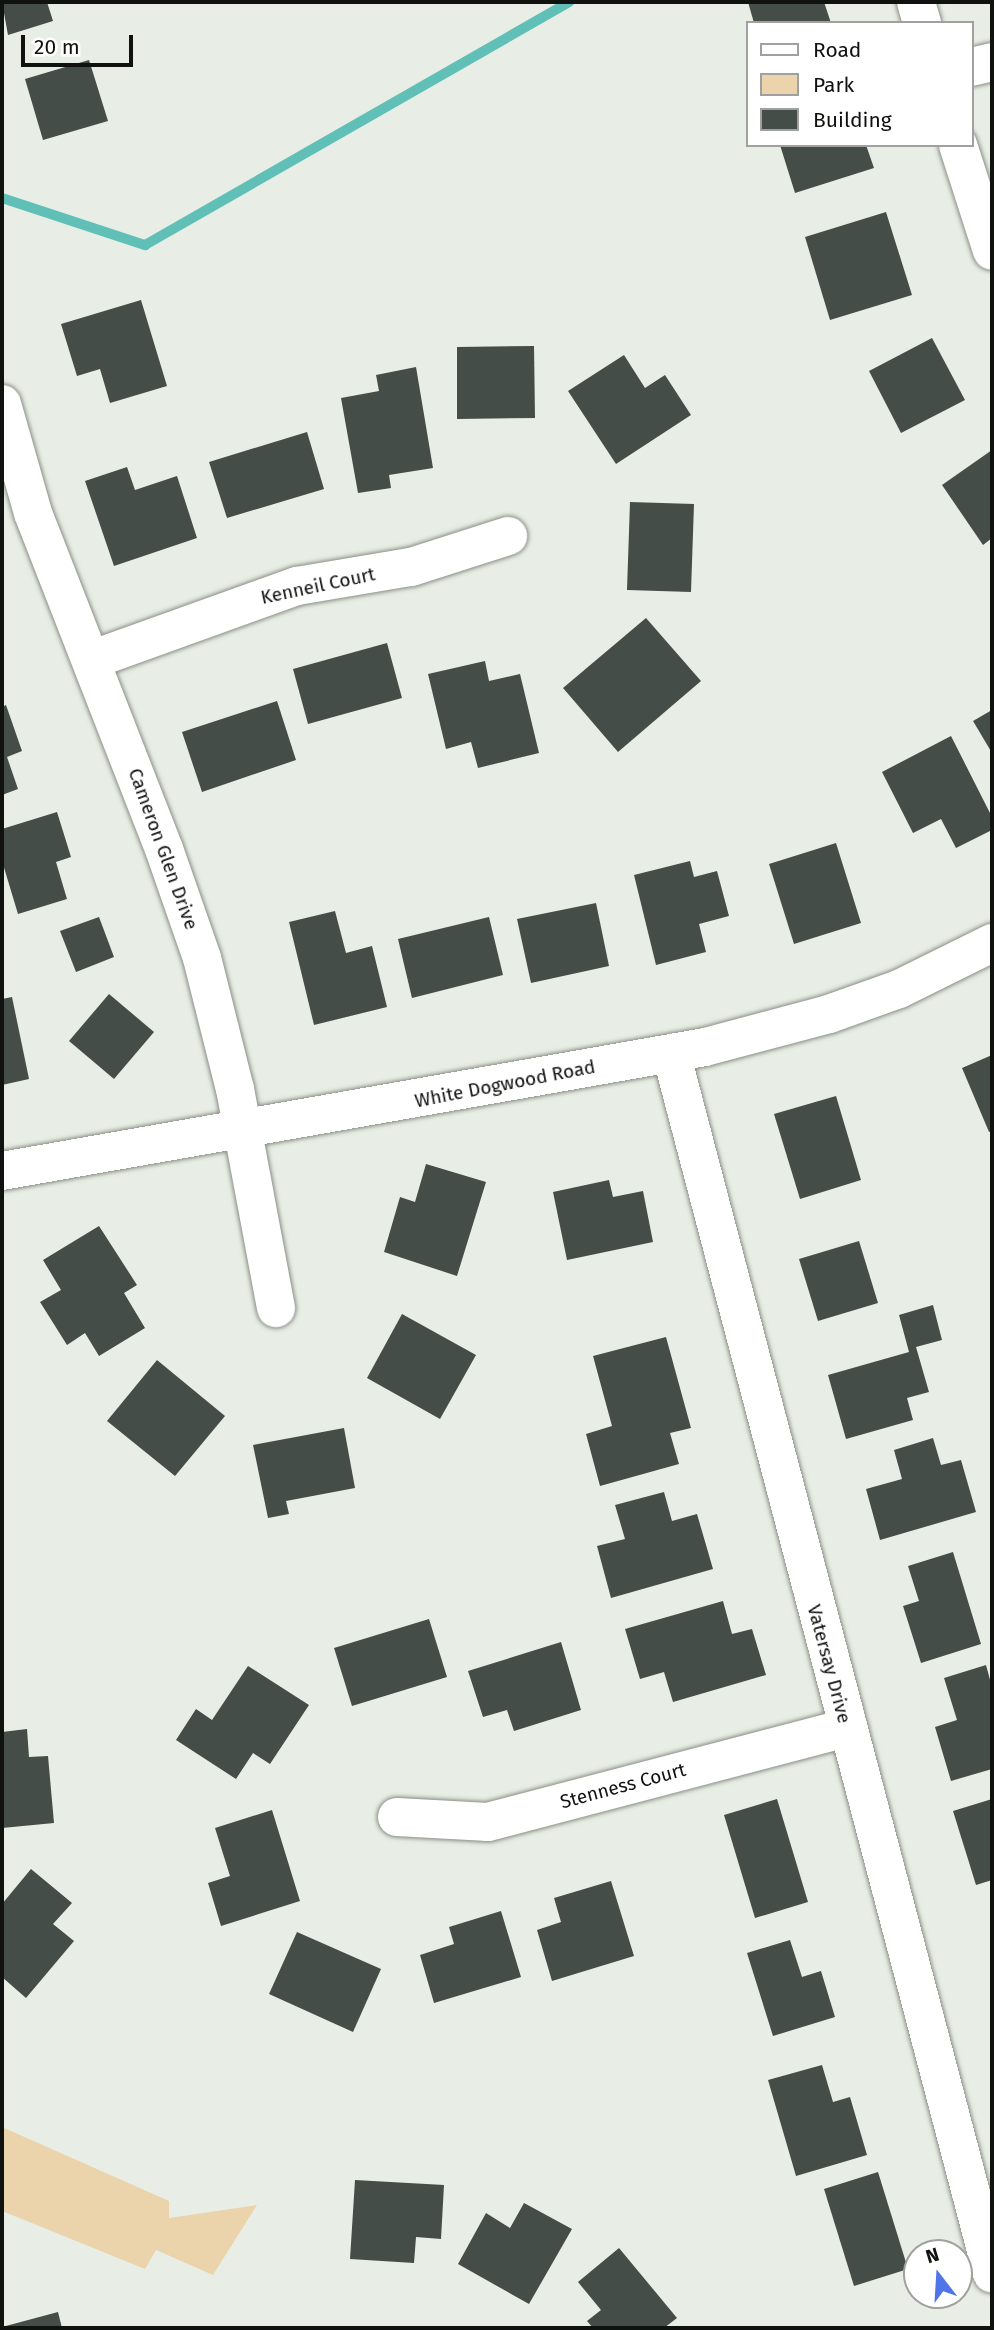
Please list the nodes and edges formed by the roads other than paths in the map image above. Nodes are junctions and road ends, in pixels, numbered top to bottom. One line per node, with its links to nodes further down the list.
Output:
1 (916, 2): 2 (street)
2 (921, 21)
3 (992, 62): 4 (street)
4 (973, 67)
5 (959, 147): 6 (street)
6 (992, 251)
7 (2, 404): 9 (street, Cameron Glen Drive)
8 (508, 536): 9 (street, Kenneil Court)
9 (91, 660): 12 (street, Cameron Glen Drive)
10 (992, 943): 11 (street, White Dogwood Road)
11 (671, 1053): 12 (street, White Dogwood Road); 15 (street, Vatersay Drive)
12 (243, 1132): 13 (street, White Dogwood Road); 14 (street, Cameron Glen Drive)
13 (2, 1171)
14 (276, 1308)
15 (846, 1728): 16 (street, Stenness Court); 17 (street, Vatersay Drive)
16 (397, 1817)
17 (992, 2273)

